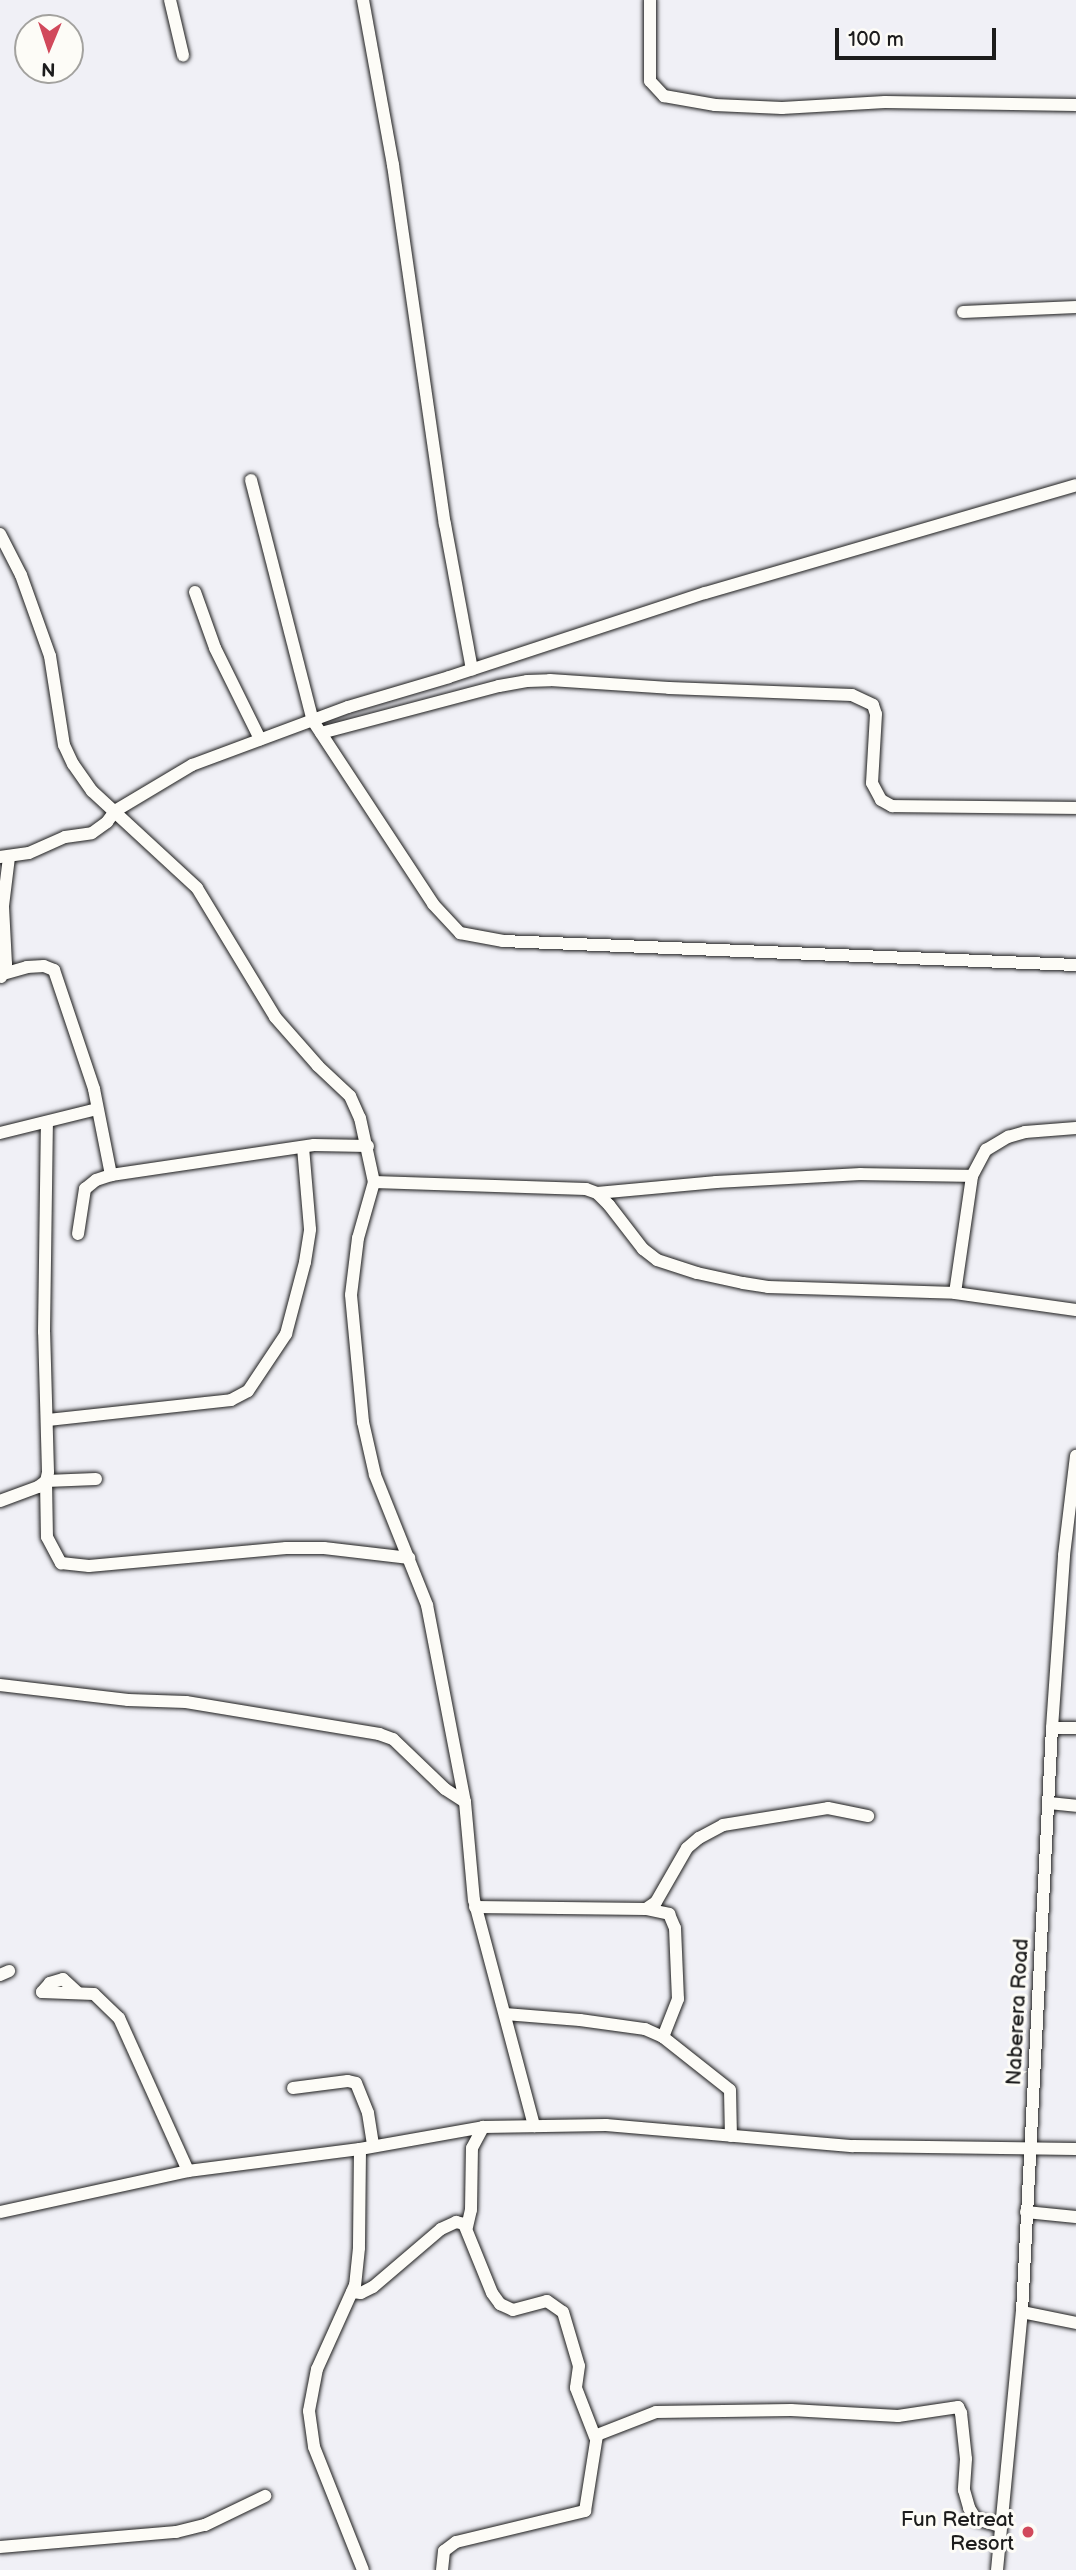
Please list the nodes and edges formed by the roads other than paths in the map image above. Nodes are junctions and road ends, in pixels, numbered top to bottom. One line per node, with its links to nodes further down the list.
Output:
1 (170, 0): 4 (street)
2 (363, 0): 12 (street)
3 (650, 0): 5 (street)
4 (183, 55)
5 (1076, 105)
6 (1076, 307): 7 (street)
7 (963, 312)
8 (251, 480): 13 (street)
9 (1076, 485): 12 (street)
10 (0, 534): 17 (street)
11 (195, 592): 15 (street)
12 (472, 670): 13 (street)
13 (313, 721): 14 (street); 15 (street)
14 (321, 733): 16 (street); 19 (street)
15 (260, 739): 17 (street)
16 (1076, 808)
17 (115, 811): 18 (street); 25 (street)
18 (5, 857): 20 (street)
19 (1076, 965)
20 (1, 976): 21 (street)
21 (97, 1109): 22 (street); 27 (street)
22 (47, 1124): 24 (street); 34 (street)
23 (1076, 1128): 28 (street)
24 (0, 1133)
25 (368, 1146): 26 (street); 29 (street)
26 (303, 1147): 27 (street); 34 (street)
27 (111, 1175): 31 (street)
28 (972, 1176): 30 (street); 32 (street)
29 (374, 1182): 30 (street); 39 (street)
30 (597, 1193): 32 (street)
31 (78, 1234)
32 (955, 1293): 33 (street)
33 (1076, 1310)
34 (48, 1420): 37 (street)
35 (1076, 1455): 41 (street, Naberera Road)
36 (96, 1479): 37 (street)
37 (46, 1481): 38 (street); 39 (street)
38 (0, 1501)
39 (409, 1558): 43 (street)
40 (0, 1685): 43 (street)
41 (1052, 1728): 42 (street); 44 (street, Naberera Road)
42 (1076, 1728)
43 (465, 1802): 47 (street)
44 (1049, 1803): 45 (street); 57 (street, Naberera Road)
45 (1076, 1806)
46 (868, 1816): 48 (street)
47 (475, 1908): 48 (street); 50 (street)
48 (646, 1909): 51 (street)
49 (77, 1992): 59 (street)
50 (505, 2014): 51 (street); 53 (street)
51 (663, 2037): 55 (street)
52 (293, 2088): 56 (street)
53 (534, 2126): 54 (street); 55 (street)
54 (484, 2127): 56 (street); 63 (street)
55 (731, 2136): 57 (street)
56 (366, 2148): 59 (street); 64 (street)
57 (1031, 2148): 58 (street); 61 (street, Naberera Road)
58 (1076, 2149)
59 (188, 2171): 60 (street)
60 (0, 2212)
61 (1026, 2212): 62 (street); 65 (street, Naberera Road)
62 (1076, 2217)
63 (467, 2227): 64 (street); 67 (street)
64 (352, 2292): 71 (street)
65 (1021, 2312): 66 (street); 69 (street, Naberera Road)
66 (1076, 2323)
67 (595, 2437): 69 (street); 72 (street)
68 (265, 2496): 70 (street)
69 (1000, 2526): 73 (street, Naberera Road)
70 (0, 2547)
71 (363, 2570)
72 (442, 2570)
73 (998, 2570)

